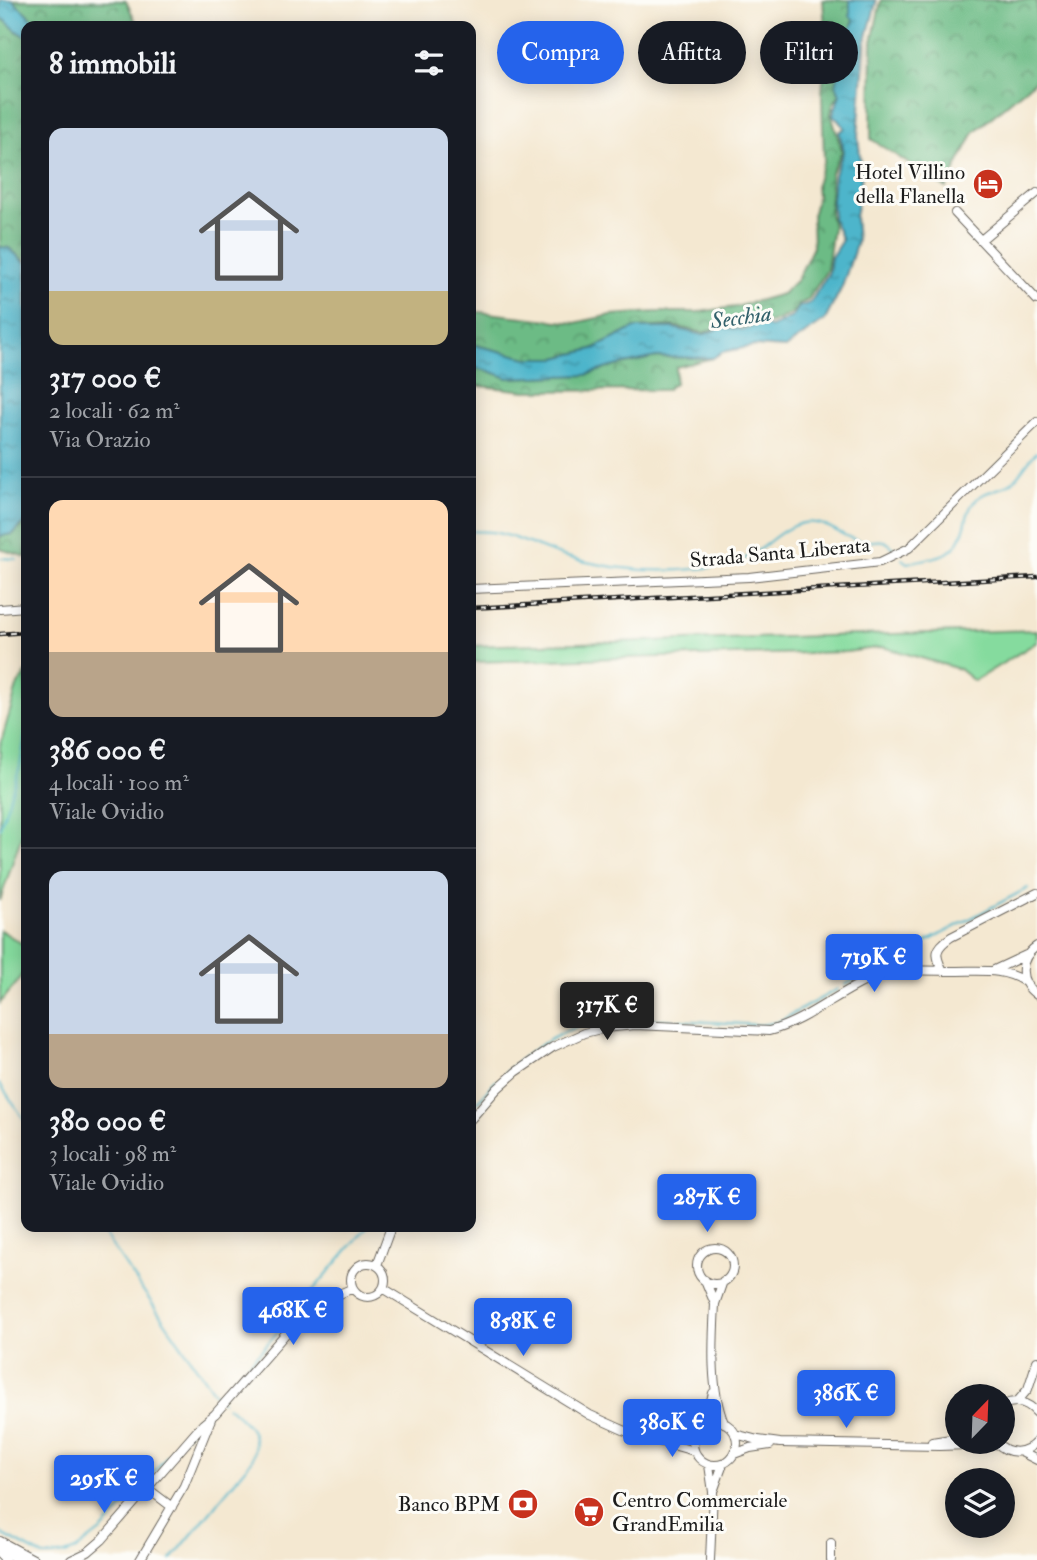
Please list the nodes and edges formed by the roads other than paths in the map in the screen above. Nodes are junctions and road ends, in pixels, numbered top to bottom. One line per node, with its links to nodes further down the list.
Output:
1 (1037, 193): 3 (street)
2 (955, 213): 3 (street)
3 (981, 240): 4 (street)
4 (1037, 300)
5 (1037, 422): 6 (street, Strada Santa Liberata)
6 (476, 589)
7 (21, 607): 8 (street)
8 (0, 608)
9 (1037, 892): 13 (street)
10 (1037, 945): 11 (street)
11 (1027, 954): 12 (street); 14 (street)
12 (994, 970): 13 (street); 14 (street)
13 (943, 971): 16 (street)
14 (1025, 982): 15 (street)
15 (1037, 995)
16 (476, 1113)
17 (389, 1232): 18 (street)
18 (377, 1265): 21 (street); 22 (street)
19 (705, 1280): 20 (street); 20 (street); 23 (street)
20 (723, 1281): 23 (street)
21 (353, 1288): 22 (street); 27 (street)
22 (383, 1288): 33 (street)
23 (715, 1304): 25 (street)
24 (1037, 1361): 26 (street)
25 (715, 1384): 29 (street); 30 (street)
26 (1017, 1402): 28 (street)
27 (217, 1411): 46 (street); 48 (street)
28 (1037, 1413)
29 (724, 1423): 30 (street); 31 (street)
30 (702, 1425): 32 (street)
31 (735, 1434): 36 (street); 42 (street)
32 (693, 1437): 33 (street); 39 (street)
33 (659, 1440): 39 (street)
34 (945, 1440): 37 (street)
35 (1037, 1441): 41 (street)
36 (780, 1443): 37 (street); 42 (street)
37 (911, 1446): 38 (street)
38 (945, 1446)
39 (694, 1451): 45 (street)
40 (1015, 1452): 41 (street)
41 (1021, 1452): 43 (street)
42 (734, 1454): 44 (street)
43 (1037, 1460)
44 (723, 1464): 45 (street); 47 (street)
45 (709, 1465): 47 (street)
46 (147, 1488): 48 (street); 56 (street)
47 (713, 1492): 58 (street)
48 (172, 1507): 57 (street)
49 (0, 1541): 55 (street)
50 (831, 1543): 59 (street)
51 (0, 1548): 54 (main road)
52 (0, 1555): 53 (street)
53 (5, 1560)
54 (20, 1560)
55 (35, 1560)
56 (71, 1560)
57 (140, 1560)
58 (710, 1560)
59 (831, 1560)

